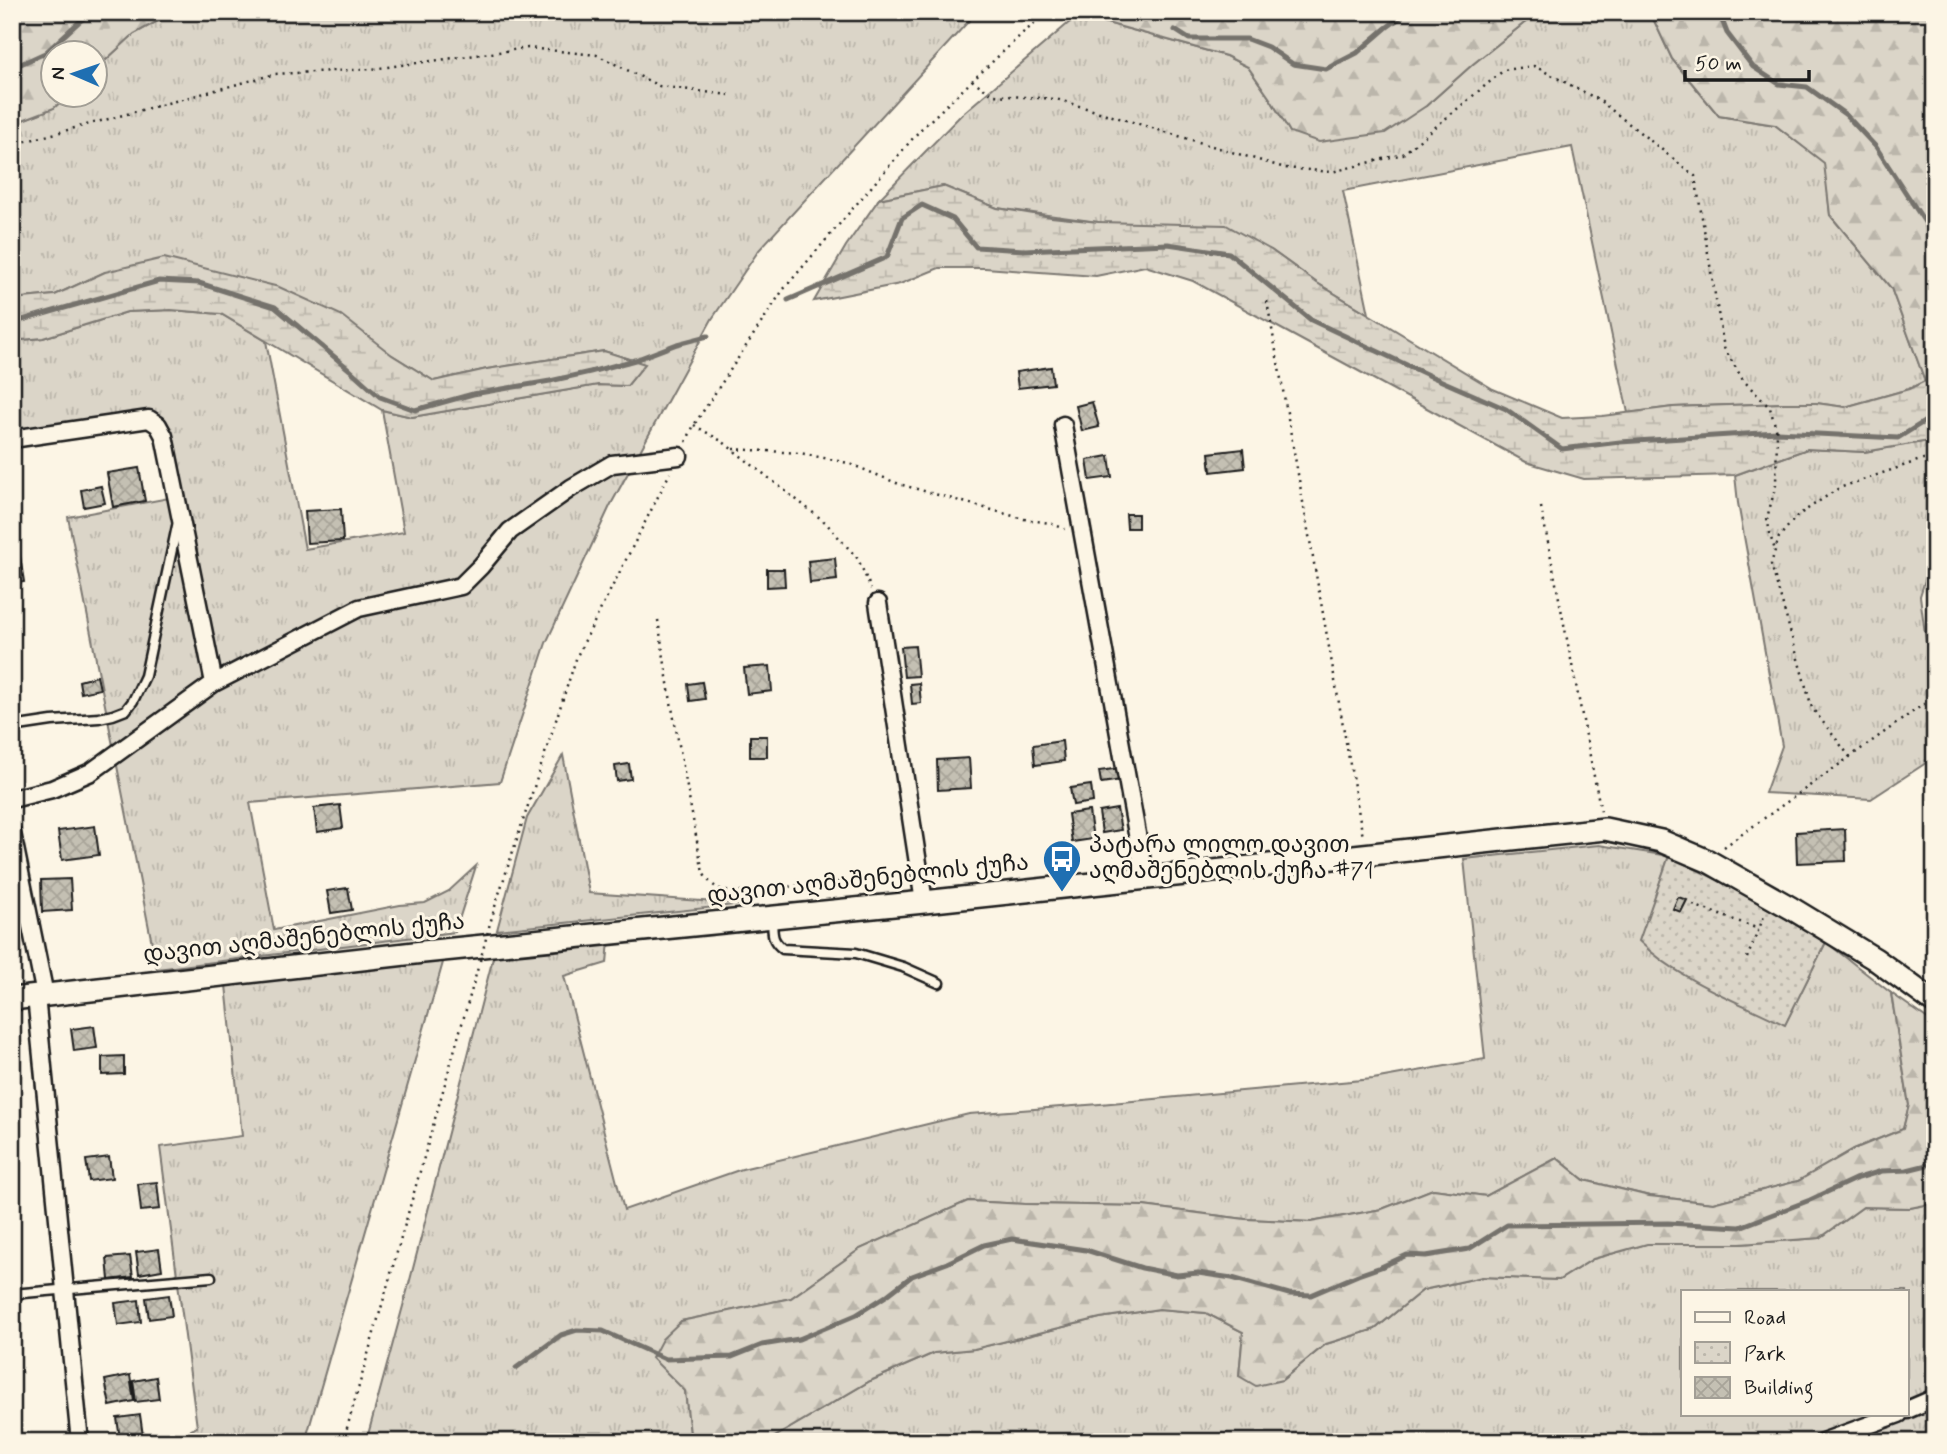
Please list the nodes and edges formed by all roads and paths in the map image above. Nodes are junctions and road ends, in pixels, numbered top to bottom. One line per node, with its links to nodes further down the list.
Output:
1 (1050, 12): 2 (path)
2 (972, 80): 6 (path); 15 (path)
3 (729, 95): 4 (path)
4 (12, 145)
5 (1267, 302): 25 (path)
6 (694, 425): 9 (path); 11 (path)
7 (1063, 425): 14 (street)
8 (12, 439): 13 (street)
9 (733, 449): 14 (path); 16 (path)
10 (1935, 455): 15 (path)
11 (679, 456): 18 (street); 47 (path, bridge)
12 (1541, 507): 23 (path)
13 (180, 512): 18 (street); 20 (lane)
14 (1083, 537): 28 (street)
15 (1775, 550): 21 (path)
16 (878, 603): 27 (street)
17 (658, 620): 27 (path)
18 (214, 683): 22 (street)
19 (1935, 696): 21 (path)
20 (12, 727)
21 (1850, 757): 26 (path)
22 (12, 799)
23 (1605, 829): 25 (street, დავით აღმაშენებლის ქუჩა); 26 (street, დავით აღმაშენებლის ქუჩა)
24 (12, 833): 36 (street)
25 (1366, 854): 28 (street, დავით აღმაშენებლის ქუჩა)
26 (1708, 861): 29 (street, დავით აღმაშენებლის ქუჩა)
27 (920, 874): 30 (street)
28 (1144, 878): 30 (street, დავით აღმაშენებლის ქუჩა)
29 (1772, 898): 33 (path); 38 (street, დავით აღმაშენებლის ქუჩა)
30 (924, 902): 32 (street, დავით აღმაშენებლის ქუჩა)
31 (1693, 905): 33 (path)
32 (771, 917): 35 (lane); 36 (street, დავით აღმაშენებლის ქუჩა)
33 (1759, 929): 34 (path)
34 (1747, 958)
35 (939, 983)
36 (40, 995): 37 (street, დავით აღმაშენებლის ქუჩა); 40 (street)
37 (12, 999)
38 (1935, 1003)
39 (211, 1276): 40 (lane)
40 (65, 1289): 41 (lane); 46 (street)
41 (12, 1294)
42 (1935, 1398): 43 (street)
43 (1909, 1409)
44 (1894, 1416): 45 (street)
45 (1846, 1437): 48 (street)
46 (80, 1442)
47 (343, 1442)
48 (1822, 1442)

